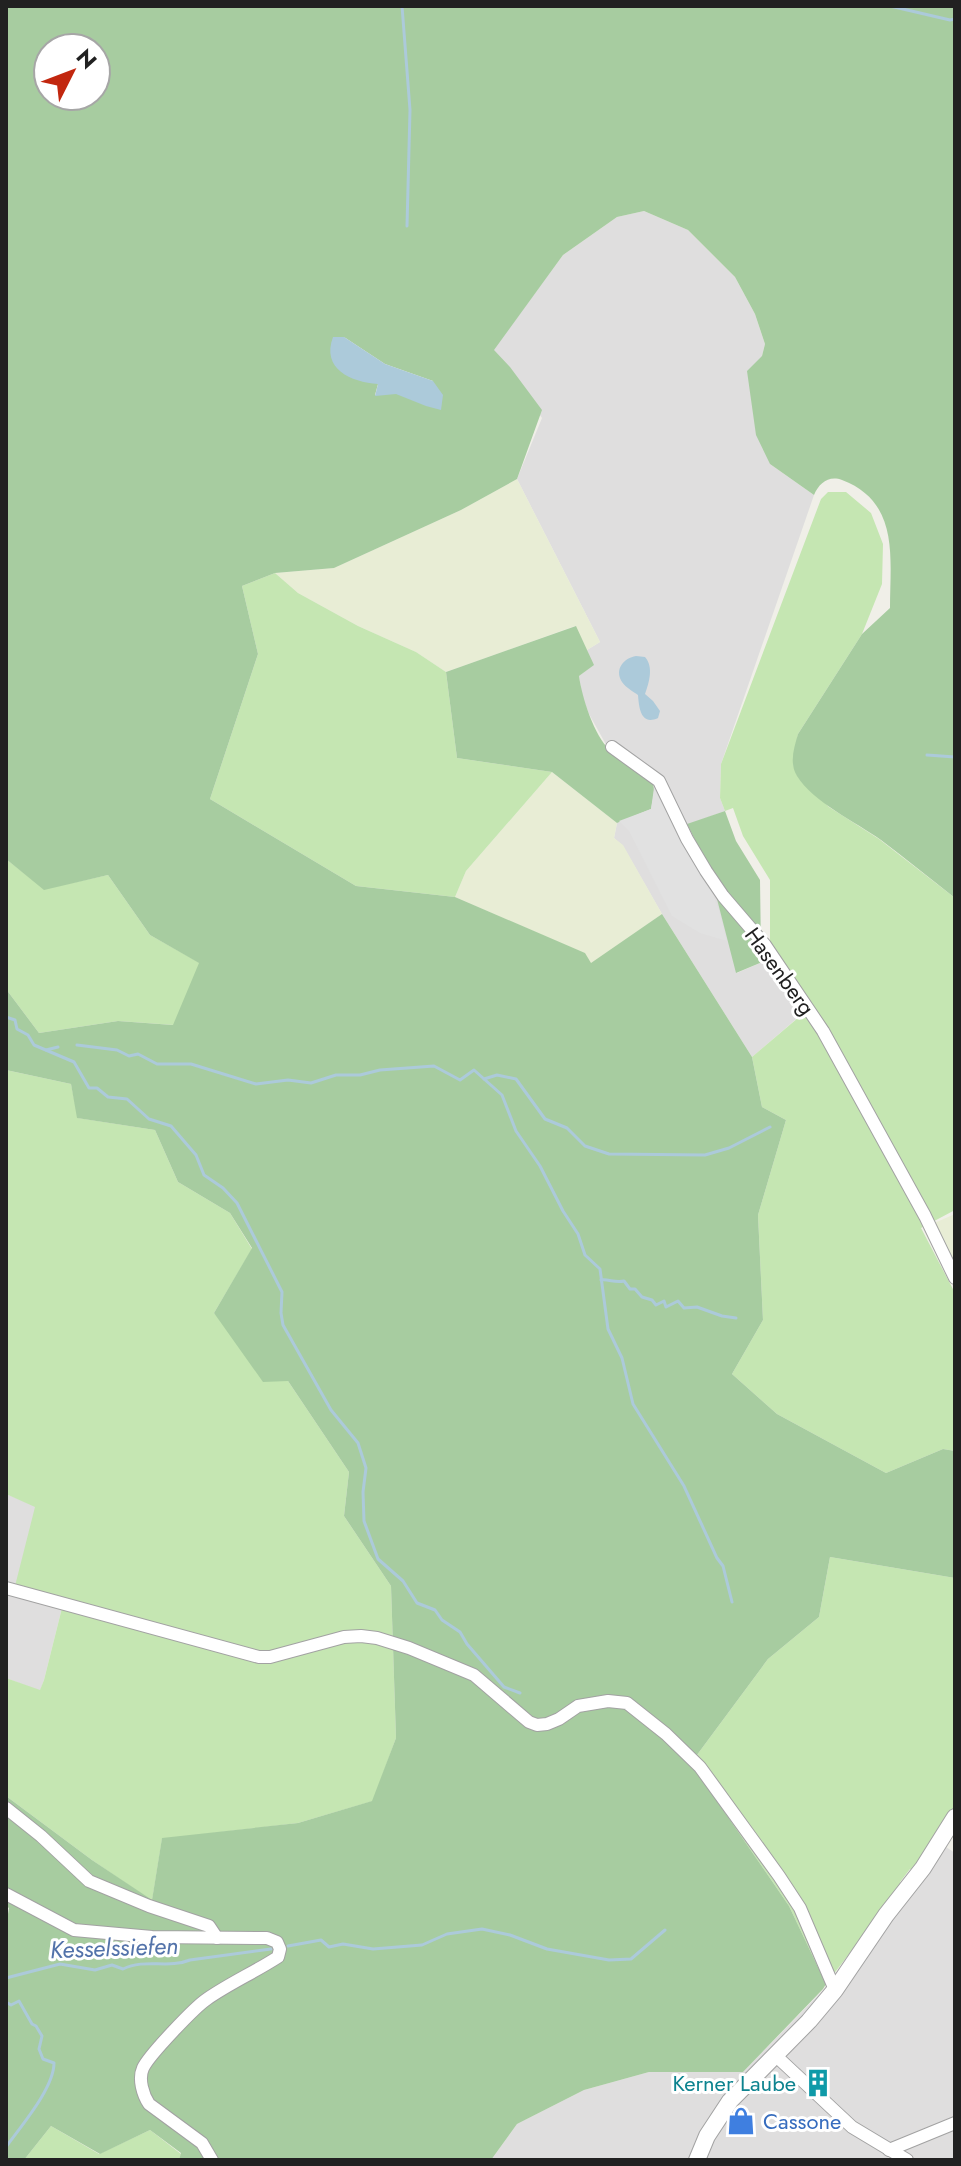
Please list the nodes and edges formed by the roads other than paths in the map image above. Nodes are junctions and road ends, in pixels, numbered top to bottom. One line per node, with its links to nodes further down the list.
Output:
1 (612, 747): 2 (street, Hasenberg)
2 (955, 1278)
3 (6, 1588): 8 (street)
4 (6, 1808): 7 (street)
5 (955, 1817): 8 (street)
6 (6, 1894): 7 (street)
7 (217, 1938): 12 (street)
8 (835, 1990): 9 (street)
9 (775, 2055): 11 (street); 13 (street)
10 (955, 2123): 11 (street)
11 (889, 2150): 14 (street)
12 (212, 2160)
13 (697, 2160)
14 (907, 2160)

